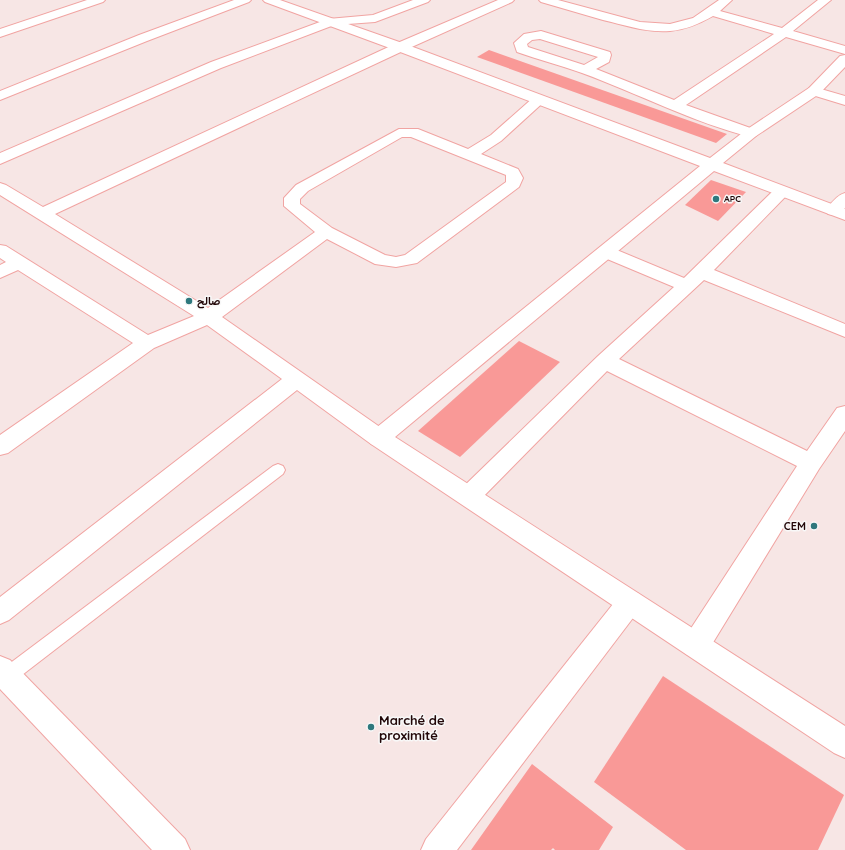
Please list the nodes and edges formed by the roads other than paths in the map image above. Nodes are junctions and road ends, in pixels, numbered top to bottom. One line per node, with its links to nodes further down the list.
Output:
1 (99, 0): 13 (street)
2 (245, 0): 20 (street)
3 (269, 0): 12 (street)
4 (388, 0): 10 (street)
5 (424, 0): 10 (street)
6 (508, 0): 15 (street)
7 (545, 0): 11 (street)
8 (726, 0): 11 (street)
9 (825, 0): 14 (street)
10 (407, 6): 12 (street)
11 (712, 12): 14 (street)
12 (332, 22): 15 (street); 26 (street)
13 (0, 33)
14 (783, 33): 16 (street); 23 (street)
15 (400, 46): 21 (street); 31 (street)
16 (845, 50)
17 (845, 59): 19 (street)
18 (586, 70): 18 (street); 23 (street)
19 (814, 91): 22 (street); 24 (street)
20 (0, 96)
21 (539, 100): 25 (street); 27 (street)
22 (845, 101)
23 (675, 106): 24 (street)
24 (751, 133): 27 (street)
25 (469, 155): 32 (street); 32 (street)
26 (0, 158)
27 (711, 165): 29 (street); 34 (street)
28 (0, 188): 31 (street)
29 (781, 192): 30 (street); 37 (street)
30 (841, 208)
31 (42, 214): 39 (street)
32 (326, 232): 39 (street)
33 (0, 250): 35 (street)
34 (606, 252): 38 (street); 45 (street)
35 (19, 262): 36 (street); 41 (street)
36 (0, 272)
37 (702, 272): 38 (street); 40 (street)
38 (687, 286): 42 (street)
39 (209, 317): 41 (street); 43 (street)
40 (845, 330)
41 (147, 343): 46 (street)
42 (605, 361): 47 (street); 49 (street)
43 (297, 379): 45 (street); 51 (street)
44 (845, 414): 47 (street)
45 (379, 438): 49 (street)
46 (0, 447)
47 (812, 463): 52 (street)
48 (278, 470): 53 (lane)
49 (469, 496): 50 (street)
50 (630, 602): 52 (street); 56 (street)
51 (0, 612)
52 (696, 645): 54 (street)
53 (4, 672): 55 (street)
54 (845, 743)
55 (174, 850)
56 (437, 850)

